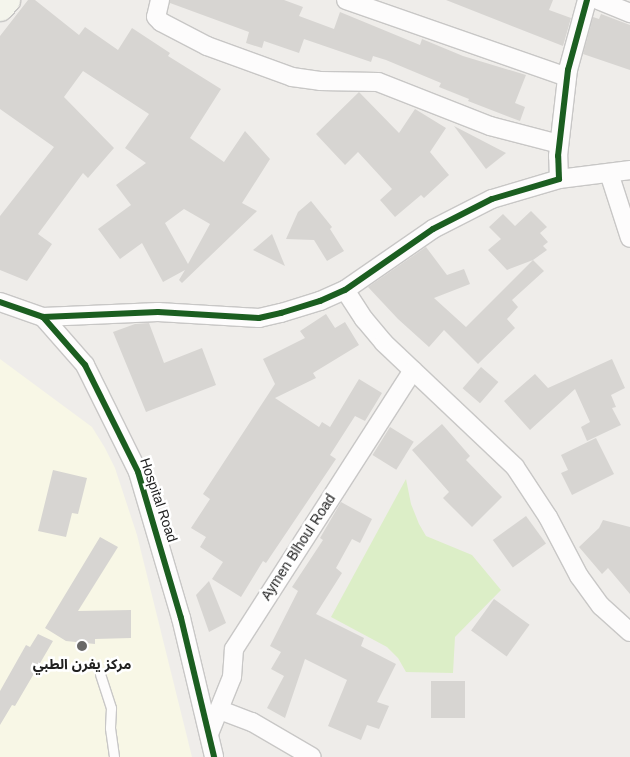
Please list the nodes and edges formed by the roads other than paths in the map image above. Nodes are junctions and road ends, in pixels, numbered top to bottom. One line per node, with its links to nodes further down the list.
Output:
1 (7, 0): 6 (main road)
2 (160, 0): 9 (street)
3 (346, 0): 8 (street)
4 (588, 0): 8 (street)
5 (598, 0): 7 (street)
6 (0, 8)
7 (630, 12)
8 (567, 77): 9 (street)
9 (559, 144): 12 (street)
10 (630, 170): 11 (street)
11 (609, 173): 12 (street); 13 (street)
12 (559, 179): 14 (street)
13 (630, 238)
14 (345, 290): 16 (street); 17 (street)
15 (0, 302): 16 (street)
16 (43, 316): 21 (street, Hospital Road)
17 (413, 370): 18 (street); 20 (street, Aymen Blhoul Road)
18 (630, 632)
19 (100, 674): 22 (lane)
20 (220, 710): 21 (street, Aymen Blhoul Road); 24 (street)
21 (209, 734): 23 (street, Hospital Road)
22 (114, 757)
23 (214, 757)
24 (312, 757)

